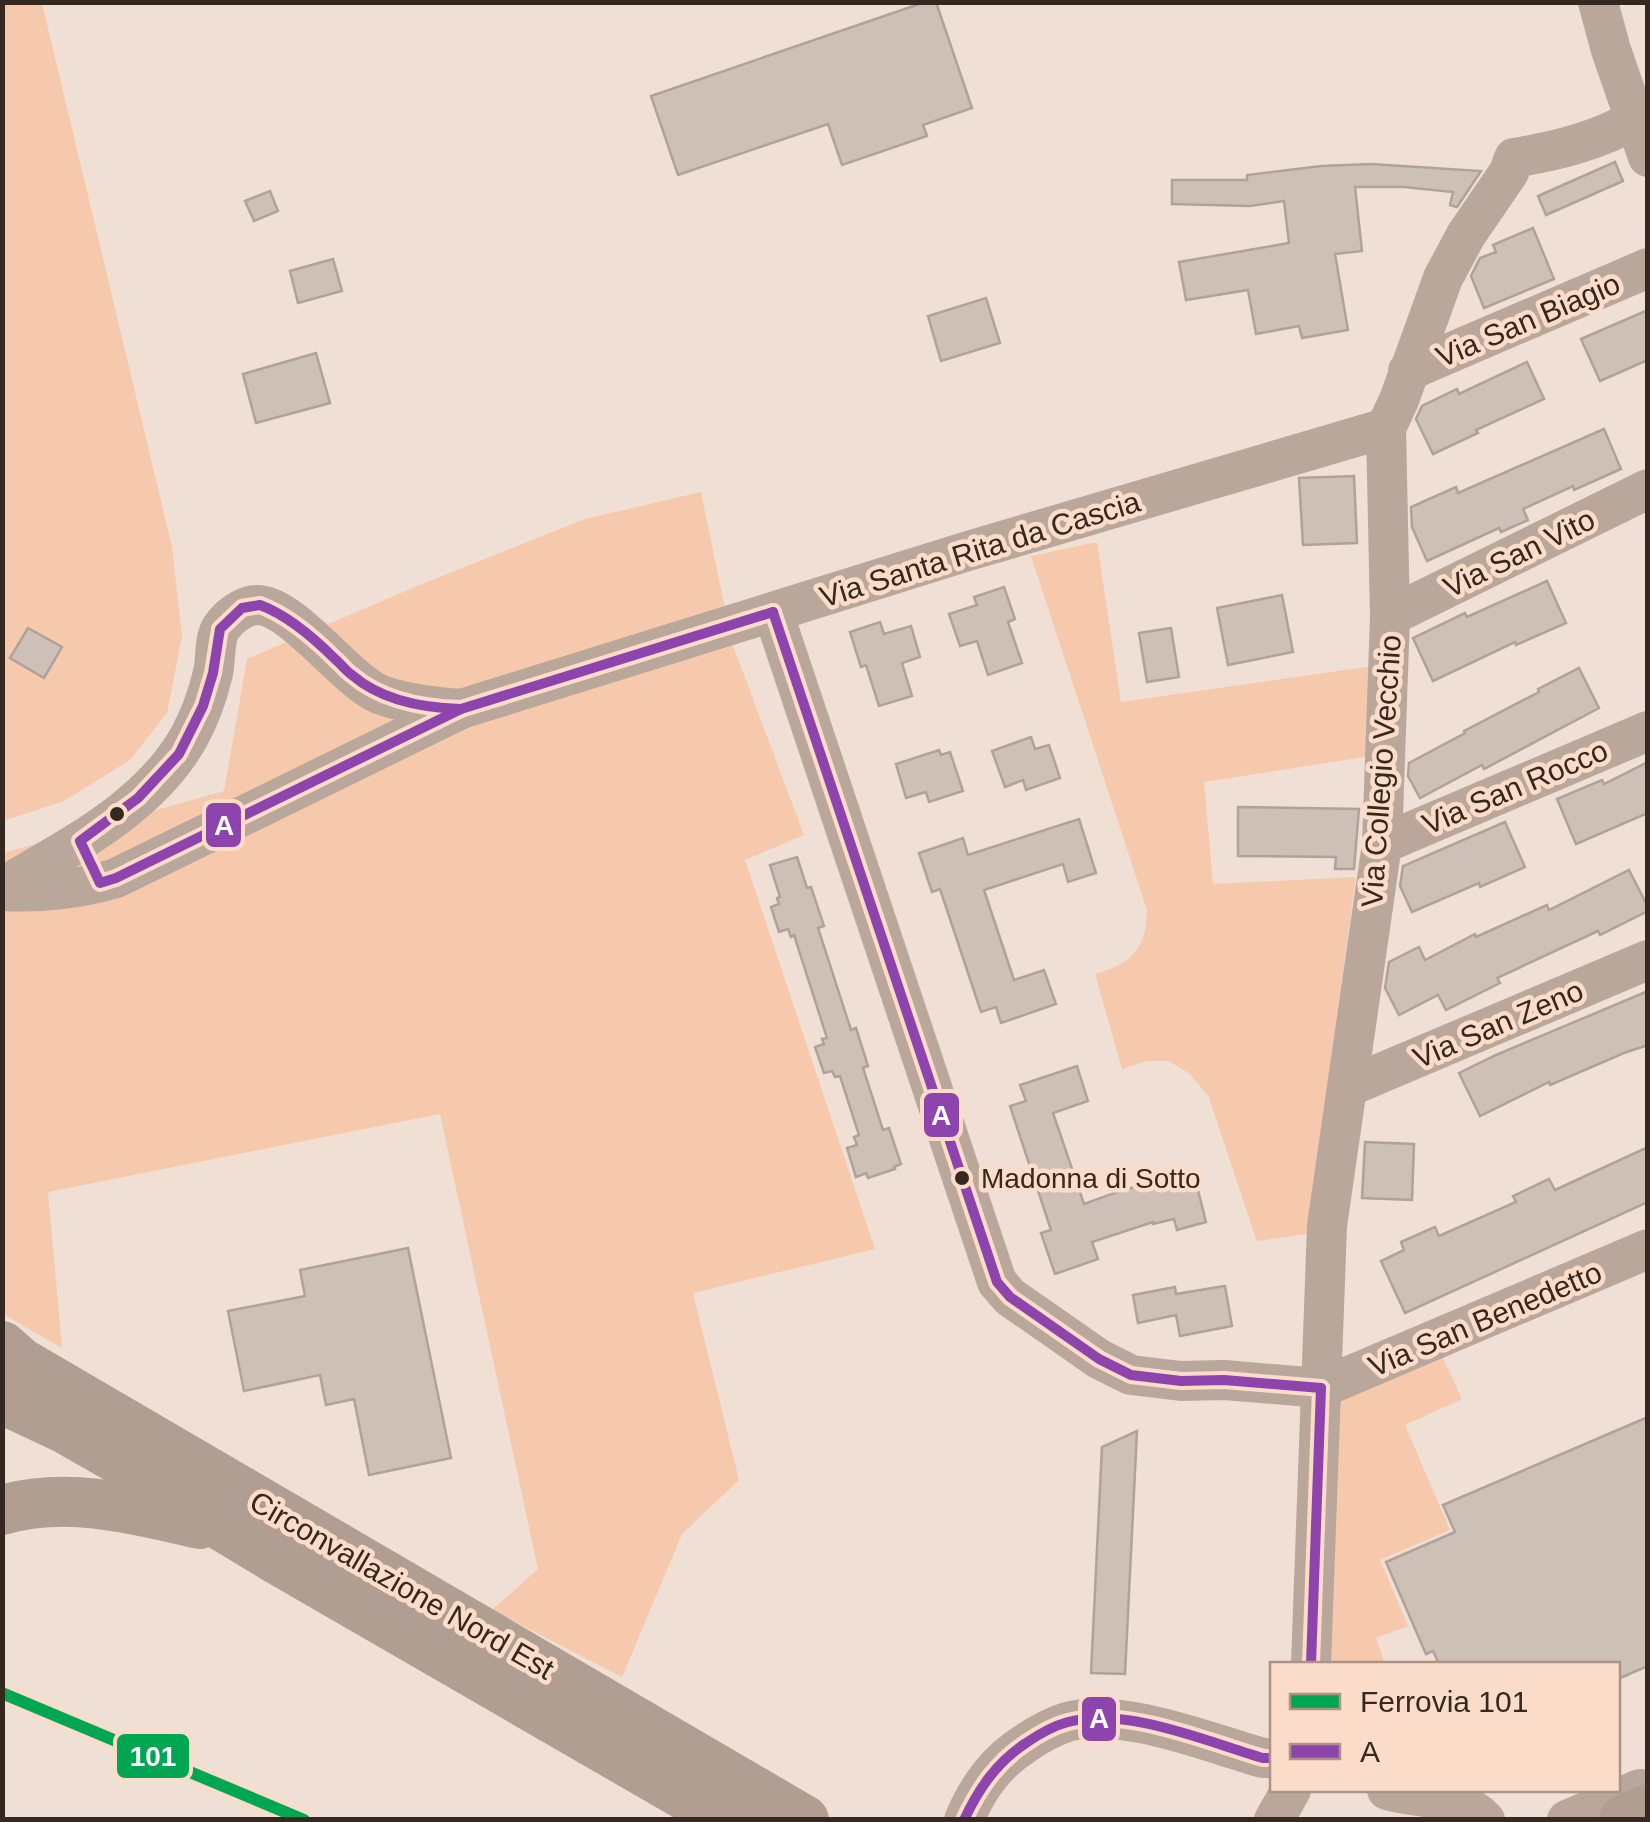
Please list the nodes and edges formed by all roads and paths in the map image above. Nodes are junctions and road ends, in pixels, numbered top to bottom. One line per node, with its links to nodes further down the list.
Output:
1 (1598, 2): 2 (street)
2 (1634, 119): 3 (street); 5 (street, Via Collegio Vecchio)
3 (1648, 157)
4 (1648, 268): 5 (street, Via San Biagio)
5 (1408, 371): 6 (street, Via Collegio Vecchio)
6 (1386, 428): 8 (street, Via Santa Rita da Cascia); 9 (street, Via Collegio Vecchio)
7 (1648, 489): 9 (street, Via San Vito)
8 (772, 612): 10 (street, Via Santa Rita da Cascia); 20 (street)
9 (1390, 616): 13 (street, Via Collegio Vecchio)
10 (461, 709): 12 (street, Via Santa Rita da Cascia); 14 (street, Via Santa Rita da Cascia)
11 (1648, 730): 13 (street, Via San Rocco)
12 (80, 840): 14 (street); 15 (street, Via Santa Rita da Cascia)
13 (1382, 844): 17 (street, Via Collegio Vecchio)
14 (100, 883): 15 (street, Via Santa Rita da Cascia)
15 (2, 889)
16 (1648, 960): 17 (street, Via San Zeno)
17 (1348, 1087): 20 (street, Via Collegio Vecchio)
18 (1648, 1249): 20 (street, Via San Benedetto)
19 (2, 1346): 31 (main road, Circonvallazione Nord Est)
20 (1322, 1388): 24 (street, Via Collegio Vecchio)
21 (2, 1398): 23 (main road, Circonvallazione Nord Est)
22 (2, 1510): 23 (main road, Circonvallazione Nord Est)
23 (214, 1521): 30 (main road, Circonvallazione Nord Est)
24 (1312, 1662)
25 (1270, 1758): 32 (street)
26 (1291, 1792): 33 (street)
27 (1398, 1792): 34 (street)
28 (1648, 1792): 35 (street)
29 (1648, 1810): 36 (main road)
30 (728, 1820)
31 (804, 1820)
32 (964, 1820)
33 (1274, 1820)
34 (1485, 1820)
35 (1567, 1820)
36 (1624, 1820)

